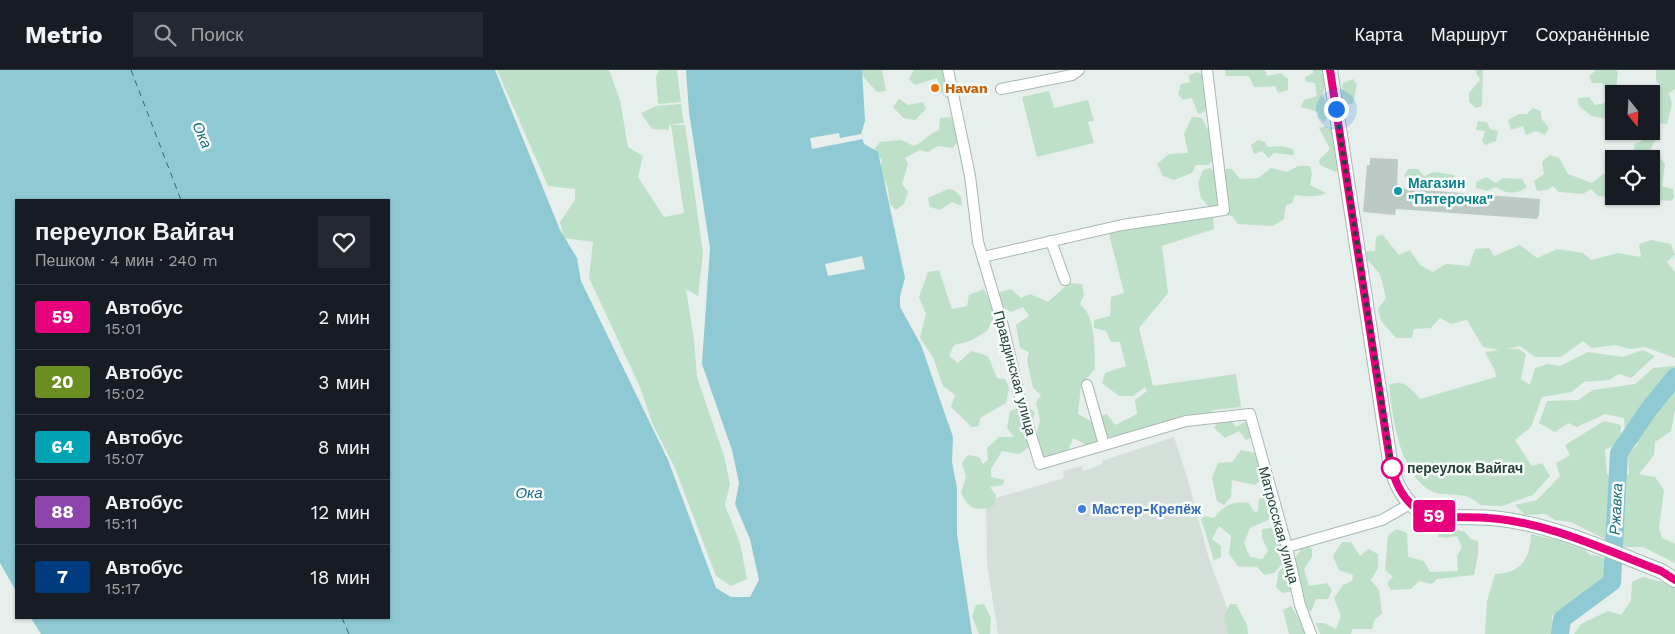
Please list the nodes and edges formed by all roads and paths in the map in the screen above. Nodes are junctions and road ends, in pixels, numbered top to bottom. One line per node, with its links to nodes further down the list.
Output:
1 (948, 70): 7 (street, Правдинская улица)
2 (1207, 70): 6 (street)
3 (1330, 70): 12 (street)
4 (1074, 72): 5 (street)
5 (1002, 89)
6 (1051, 241): 7 (street); 8 (street)
7 (983, 257): 11 (street, Правдинская улица)
8 (1065, 280)
9 (1086, 385): 11 (street)
10 (1250, 414): 11 (street, Правдинская улица); 13 (street, Матросская улица)
11 (1104, 445)
12 (1410, 504): 13 (street); 14 (street)
13 (1287, 547): 15 (street, Матросская улица)
14 (1675, 580)
15 (1311, 634)

